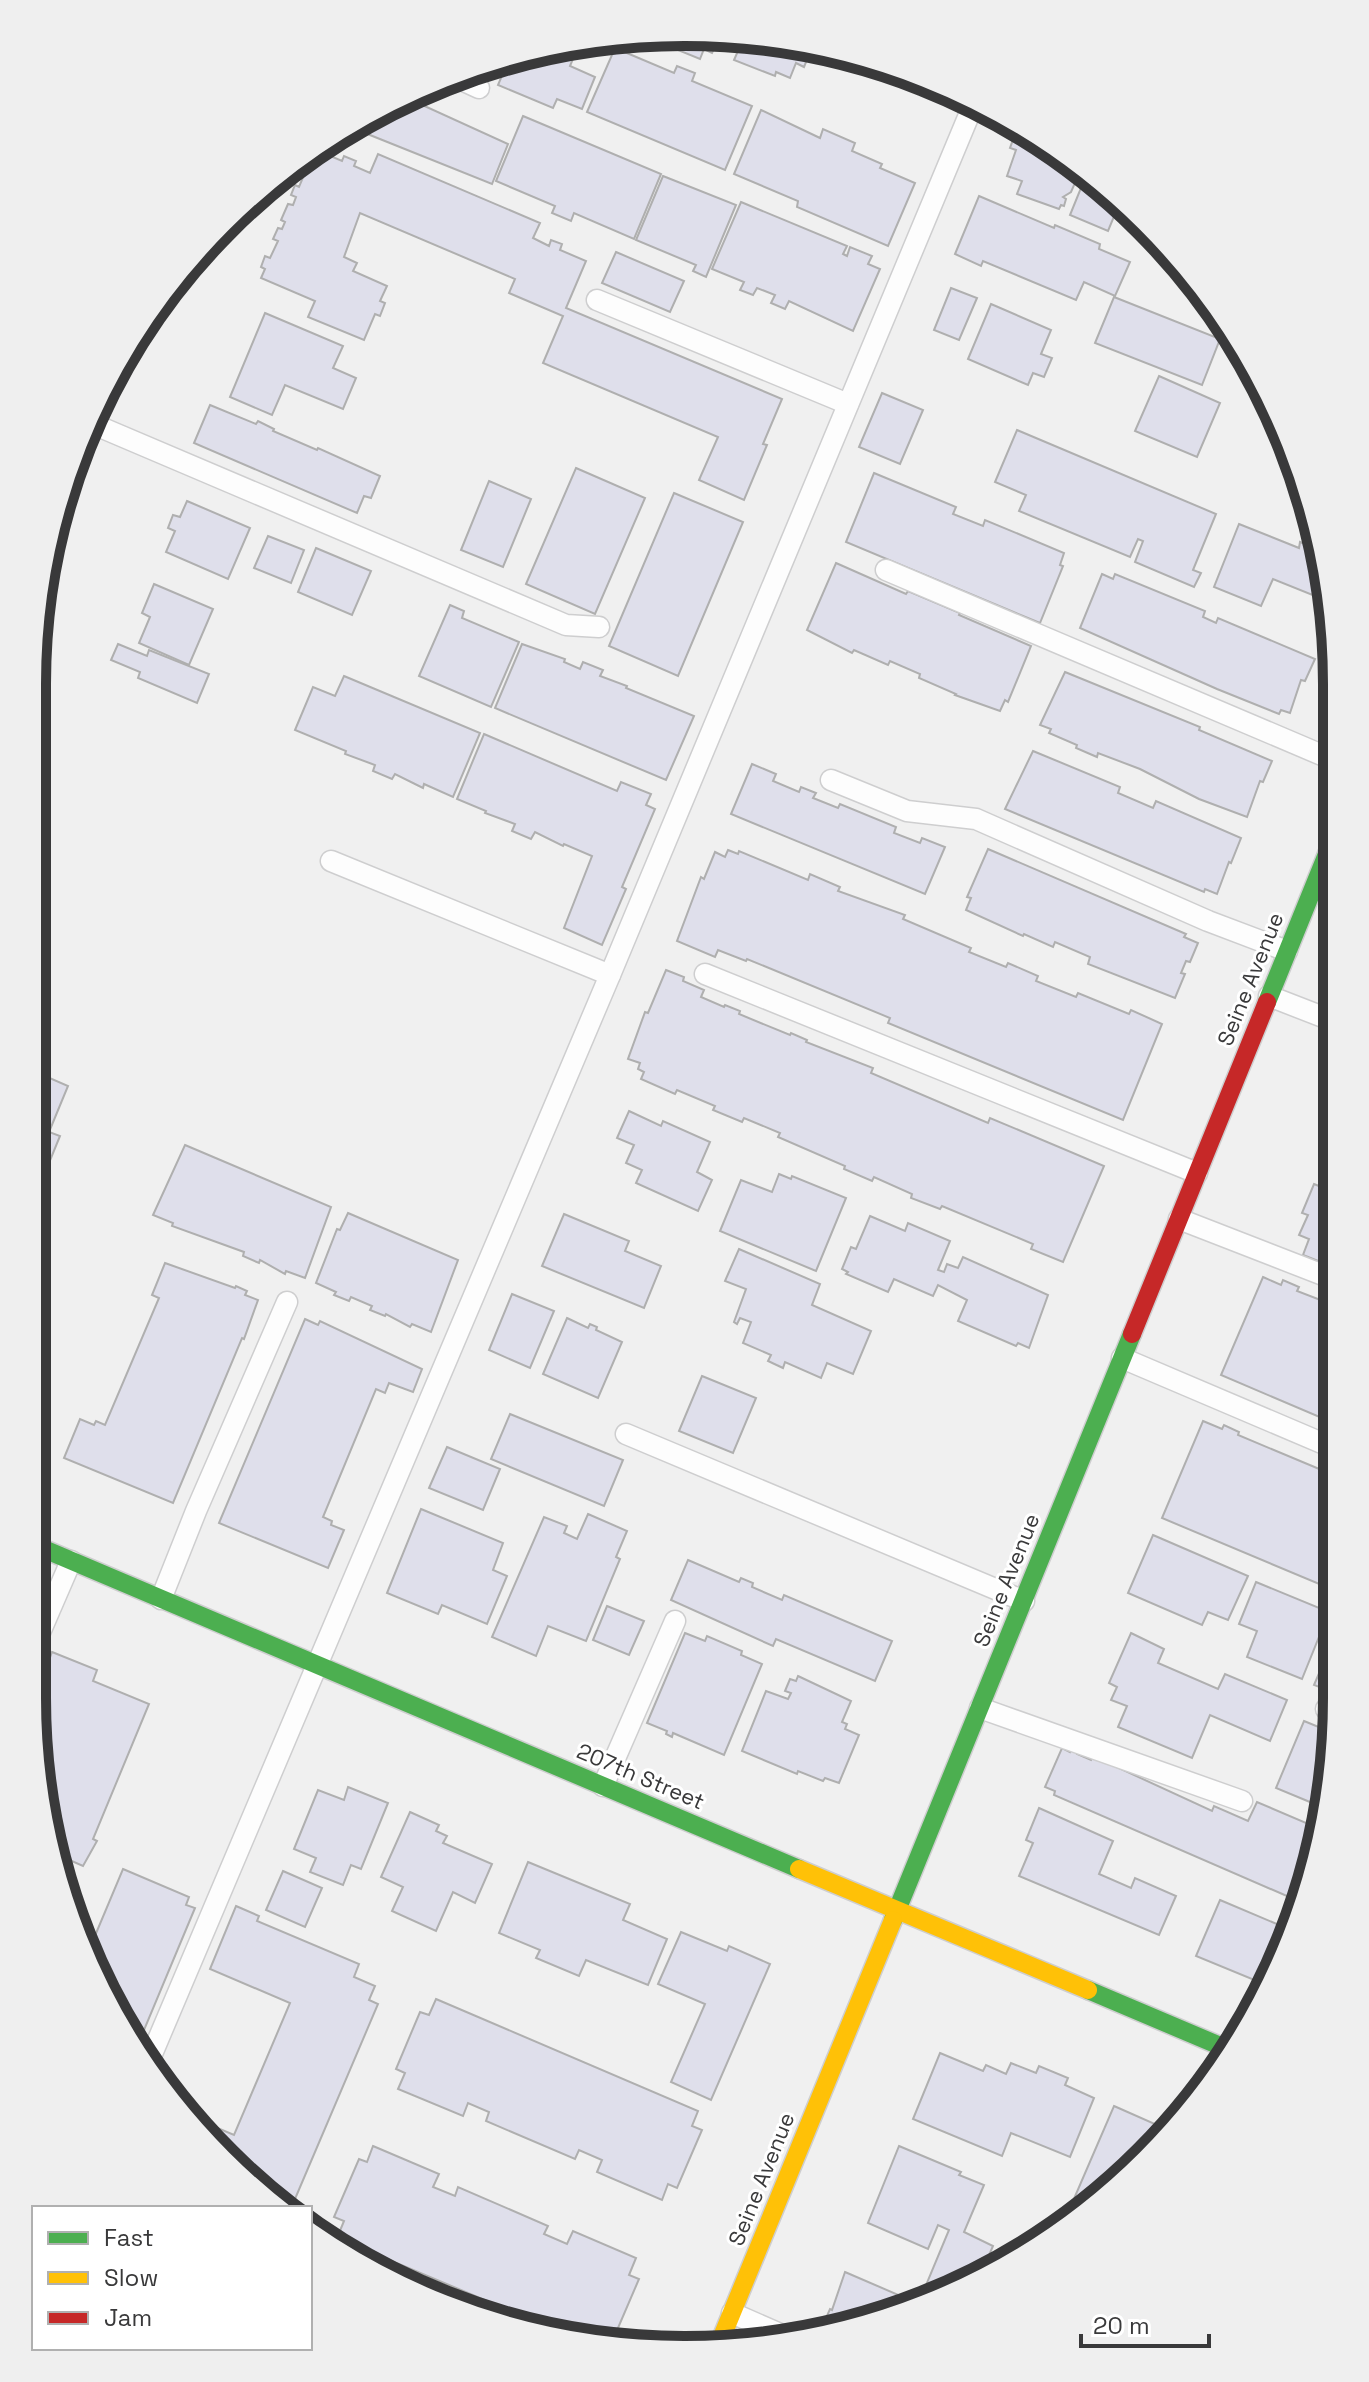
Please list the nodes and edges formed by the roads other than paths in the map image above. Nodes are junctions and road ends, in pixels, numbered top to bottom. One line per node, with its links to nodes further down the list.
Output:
1 (470, 84): 2 (lane)
2 (479, 88)
3 (970, 113): 5 (lane)
4 (597, 300): 5 (lane)
5 (848, 404): 15 (lane)
6 (101, 427): 8 (lane)
7 (886, 570): 9 (lane)
8 (599, 627)
9 (1323, 755)
10 (831, 780): 13 (lane)
11 (331, 861): 15 (lane)
12 (1323, 864): 13 (street, Seine Avenue)
13 (1287, 951): 16 (street, Seine Avenue)
14 (705, 974): 18 (lane)
15 (610, 975): 31 (lane)
16 (1269, 996): 17 (lane); 18 (street, Seine Avenue)
17 (1323, 1017)
18 (1197, 1173): 19 (street, Seine Avenue)
19 (1179, 1219): 20 (lane); 22 (street, Seine Avenue)
20 (1323, 1275)
21 (287, 1302): 27 (lane)
22 (1122, 1358): 24 (lane); 28 (street, Seine Avenue)
23 (626, 1434): 28 (lane)
24 (1323, 1443)
25 (46, 1550): 26 (street, 207th Street)
26 (71, 1561): 27 (street, 207th Street); 29 (lane)
27 (161, 1599): 31 (street, 207th Street)
28 (1024, 1601): 32 (street, Seine Avenue)
29 (46, 1619)
30 (675, 1621): 33 (lane)
31 (316, 1666): 33 (street, 207th Street); 37 (lane)
32 (980, 1708): 34 (lane); 35 (street, Seine Avenue)
33 (603, 1786): 35 (street, 207th Street)
34 (1242, 1801)
35 (898, 1909): 36 (street, 207th Street); 38 (street, Seine Avenue)
36 (1219, 2046)
37 (153, 2051)
38 (732, 2313): 39 (lane); 40 (street, Seine Avenue)
39 (772, 2330)
40 (723, 2335)

